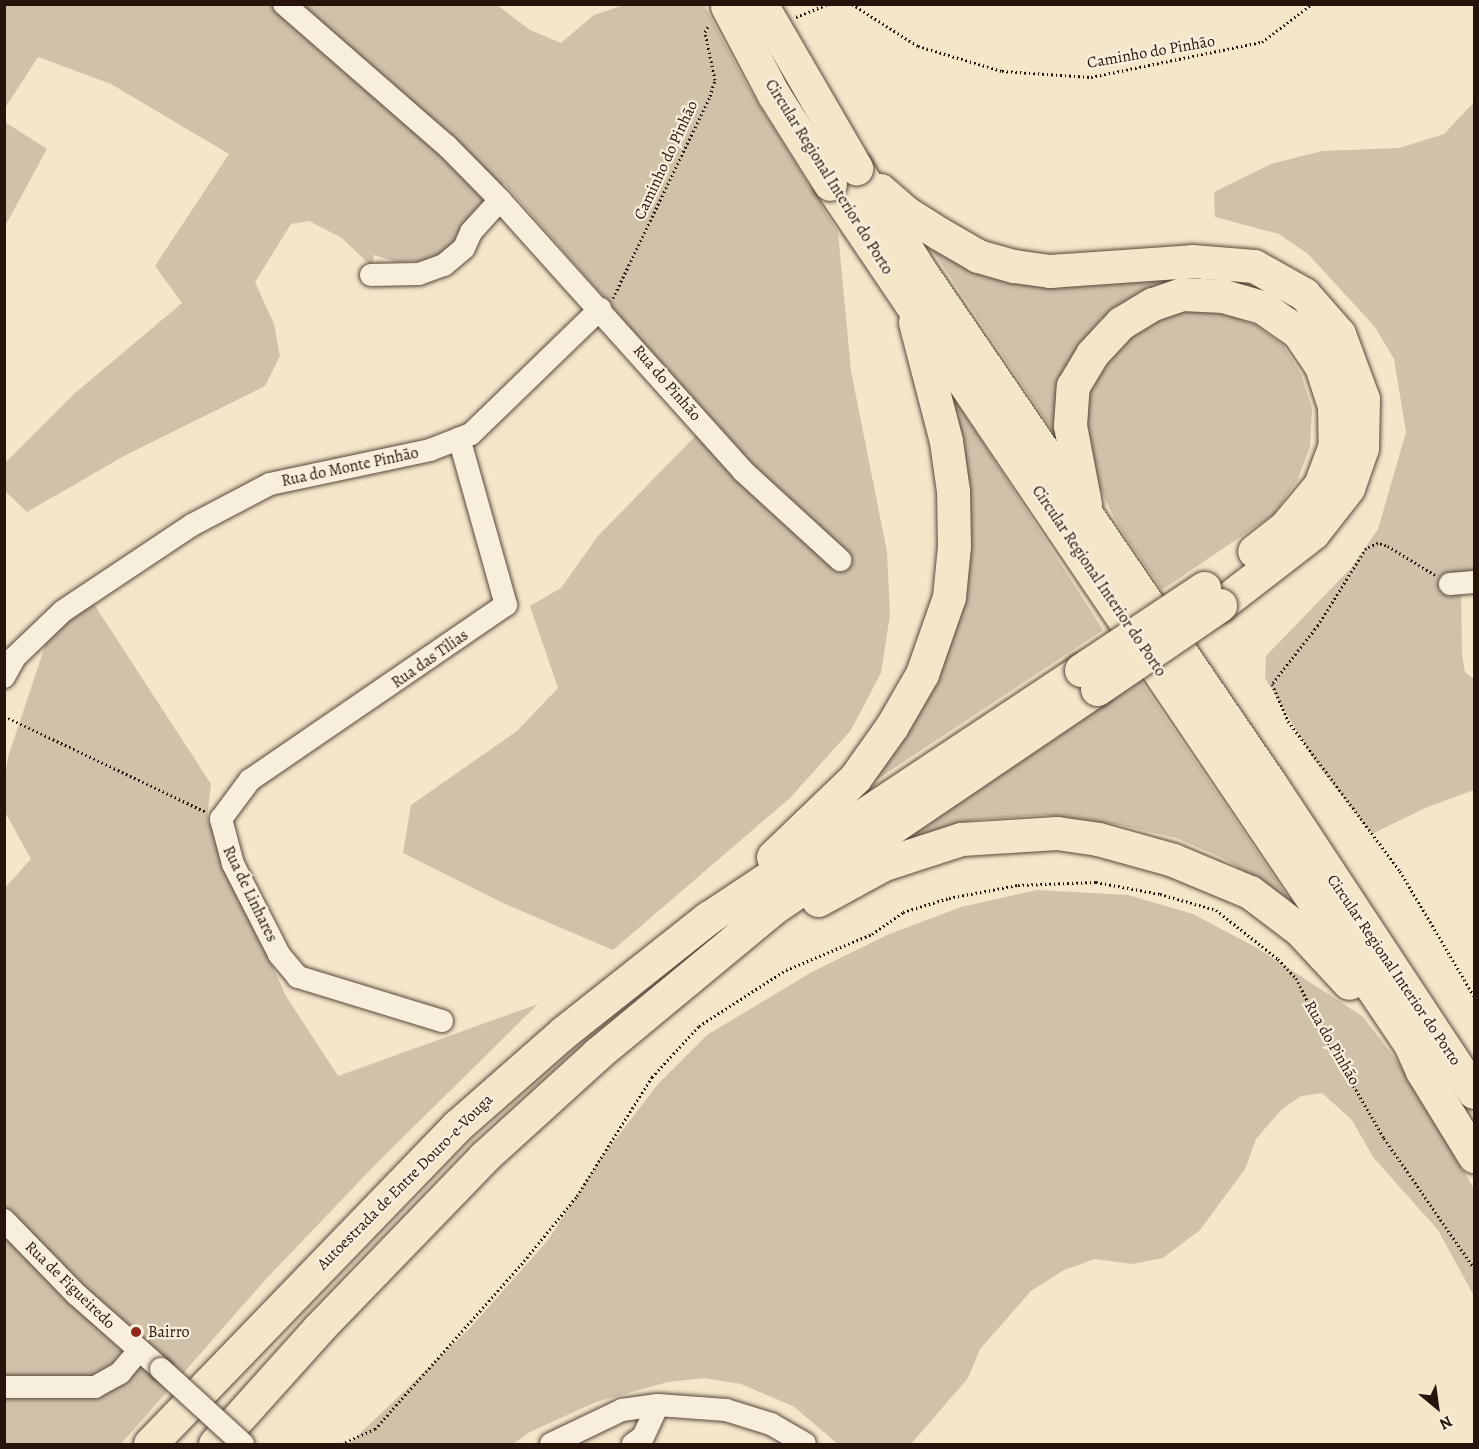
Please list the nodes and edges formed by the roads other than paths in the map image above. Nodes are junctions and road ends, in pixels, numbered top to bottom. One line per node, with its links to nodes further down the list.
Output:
1 (284, 4): 5 (street, Rua do Pinhão)
2 (774, 11): 4 (highway, Circular Regional Interior do Porto, bridge)
3 (722, 14): 4 (highway, Circular Regional Interior do Porto, bridge)
4 (843, 176): 7 (highway, Circular Regional Interior do Porto); 10 (highway, Circular Regional Interior do Porto); 14 (highway)
5 (500, 200): 6 (street); 8 (street, Rua do Pinhão)
6 (371, 275)
7 (912, 306): 18 (highway); 21 (highway, Circular Regional Interior do Porto)
8 (600, 309): 9 (street, Rua do Monte Pinhão); 11 (street, Rua do Pinhão)
9 (459, 438): 15 (street, Rua do Monte Pinhão); 17 (street, Rua das Tílias)
10 (1087, 514): 14 (highway); 22 (highway, Circular Regional Interior do Porto)
11 (840, 560)
12 (1474, 582): 13 (street)
13 (1450, 584)
14 (1212, 596): 16 (highway, bridge)
15 (4, 677)
16 (1089, 679): 18 (highway); 19 (highway)
17 (221, 819): 20 (street, Rua de Linhares)
18 (708, 918): 28 (highway, Autoestrada de Entre Douro-e-Vouga)
19 (716, 956): 21 (highway); 29 (highway)
20 (442, 1021)
21 (1422, 1071): 23 (highway, Circular Regional Interior do Porto)
22 (1474, 1092)
23 (1474, 1156)
24 (4, 1220): 25 (street, Rua de Figueiredo)
25 (139, 1350): 26 (street); 30 (street, Rua de Figueiredo, bridge)
26 (4, 1387)
27 (658, 1405): 31 (street); 32 (street); 33 (street)
28 (150, 1444)
29 (215, 1444)
30 (243, 1444)
31 (552, 1444)
32 (633, 1444)
33 (805, 1444)

